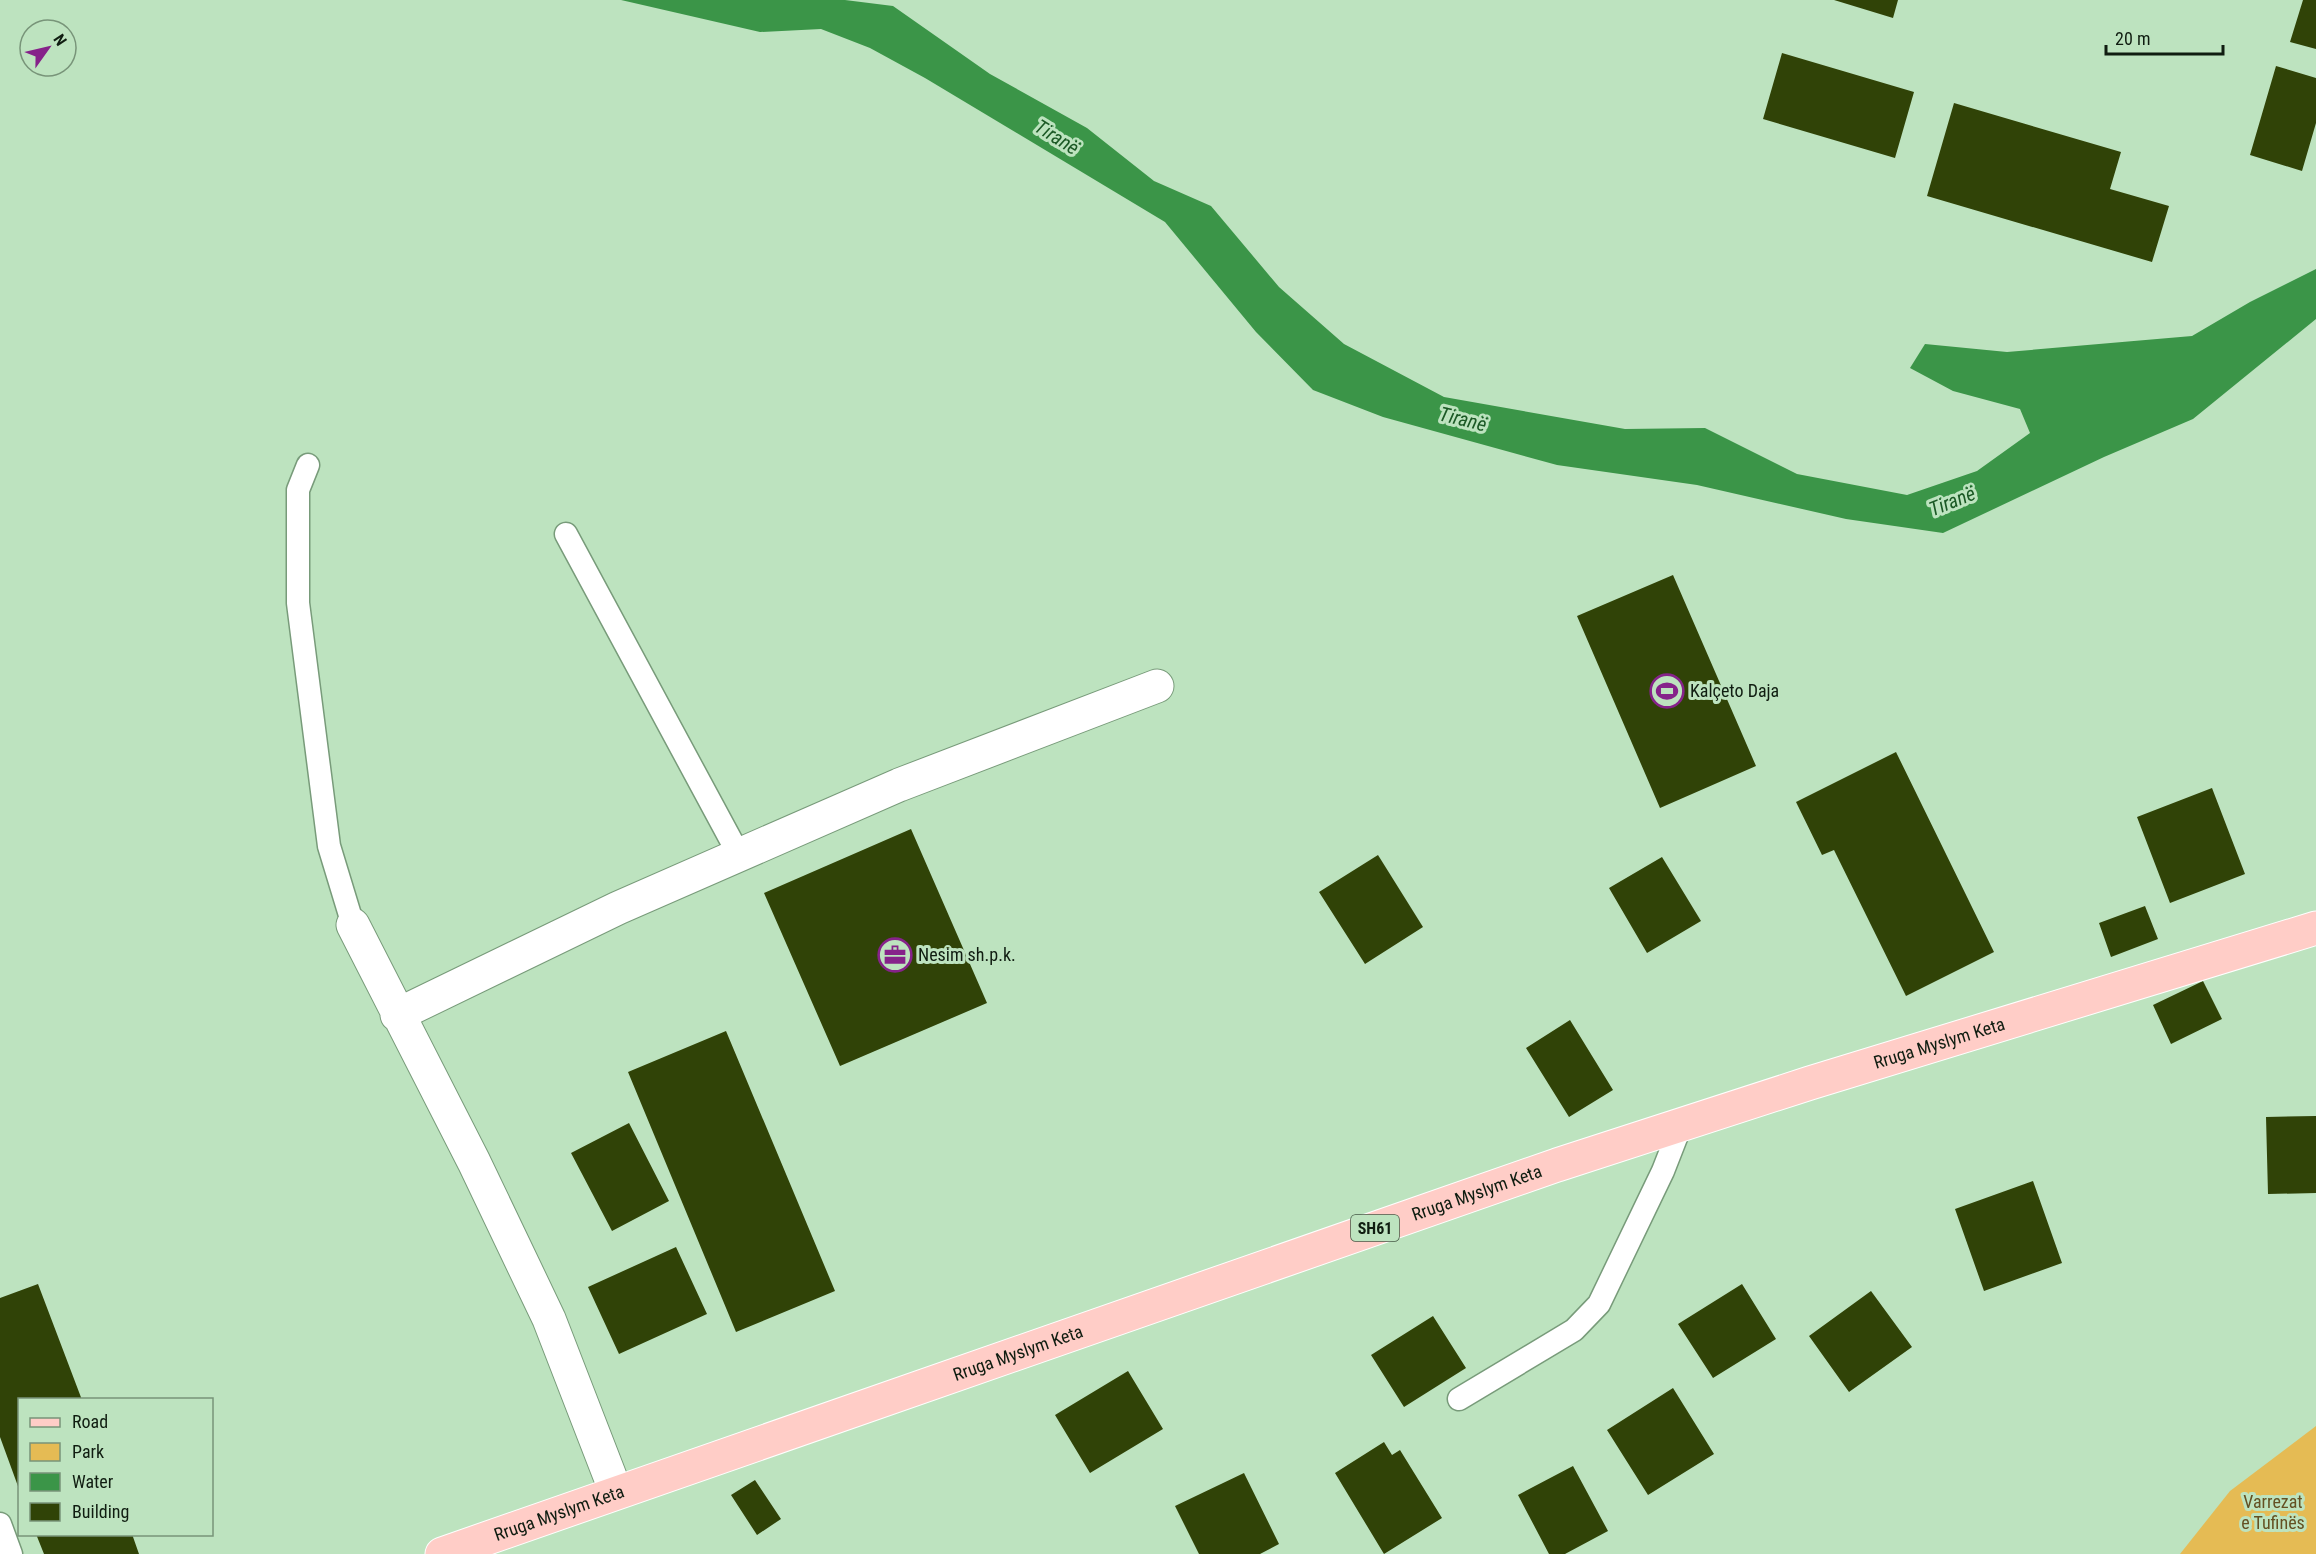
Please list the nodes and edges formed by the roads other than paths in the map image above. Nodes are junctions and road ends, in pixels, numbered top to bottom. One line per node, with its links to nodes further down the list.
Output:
1 (308, 465): 5 (lane)
2 (566, 534): 4 (lane)
3 (1156, 686): 4 (street)
4 (739, 855): 7 (street)
5 (353, 925): 7 (street)
6 (2316, 928): 8 (main road, Rruga Myslym Keta / SH61)
7 (397, 1015): 10 (street)
8 (1681, 1125): 9 (lane); 10 (main road, Rruga Myslym Keta / SH61)
9 (1459, 1400)
10 (616, 1492): 13 (main road, Rruga Myslym Keta / SH61)
11 (0, 1524): 12 (lane)
12 (11, 1554)
13 (442, 1554)

